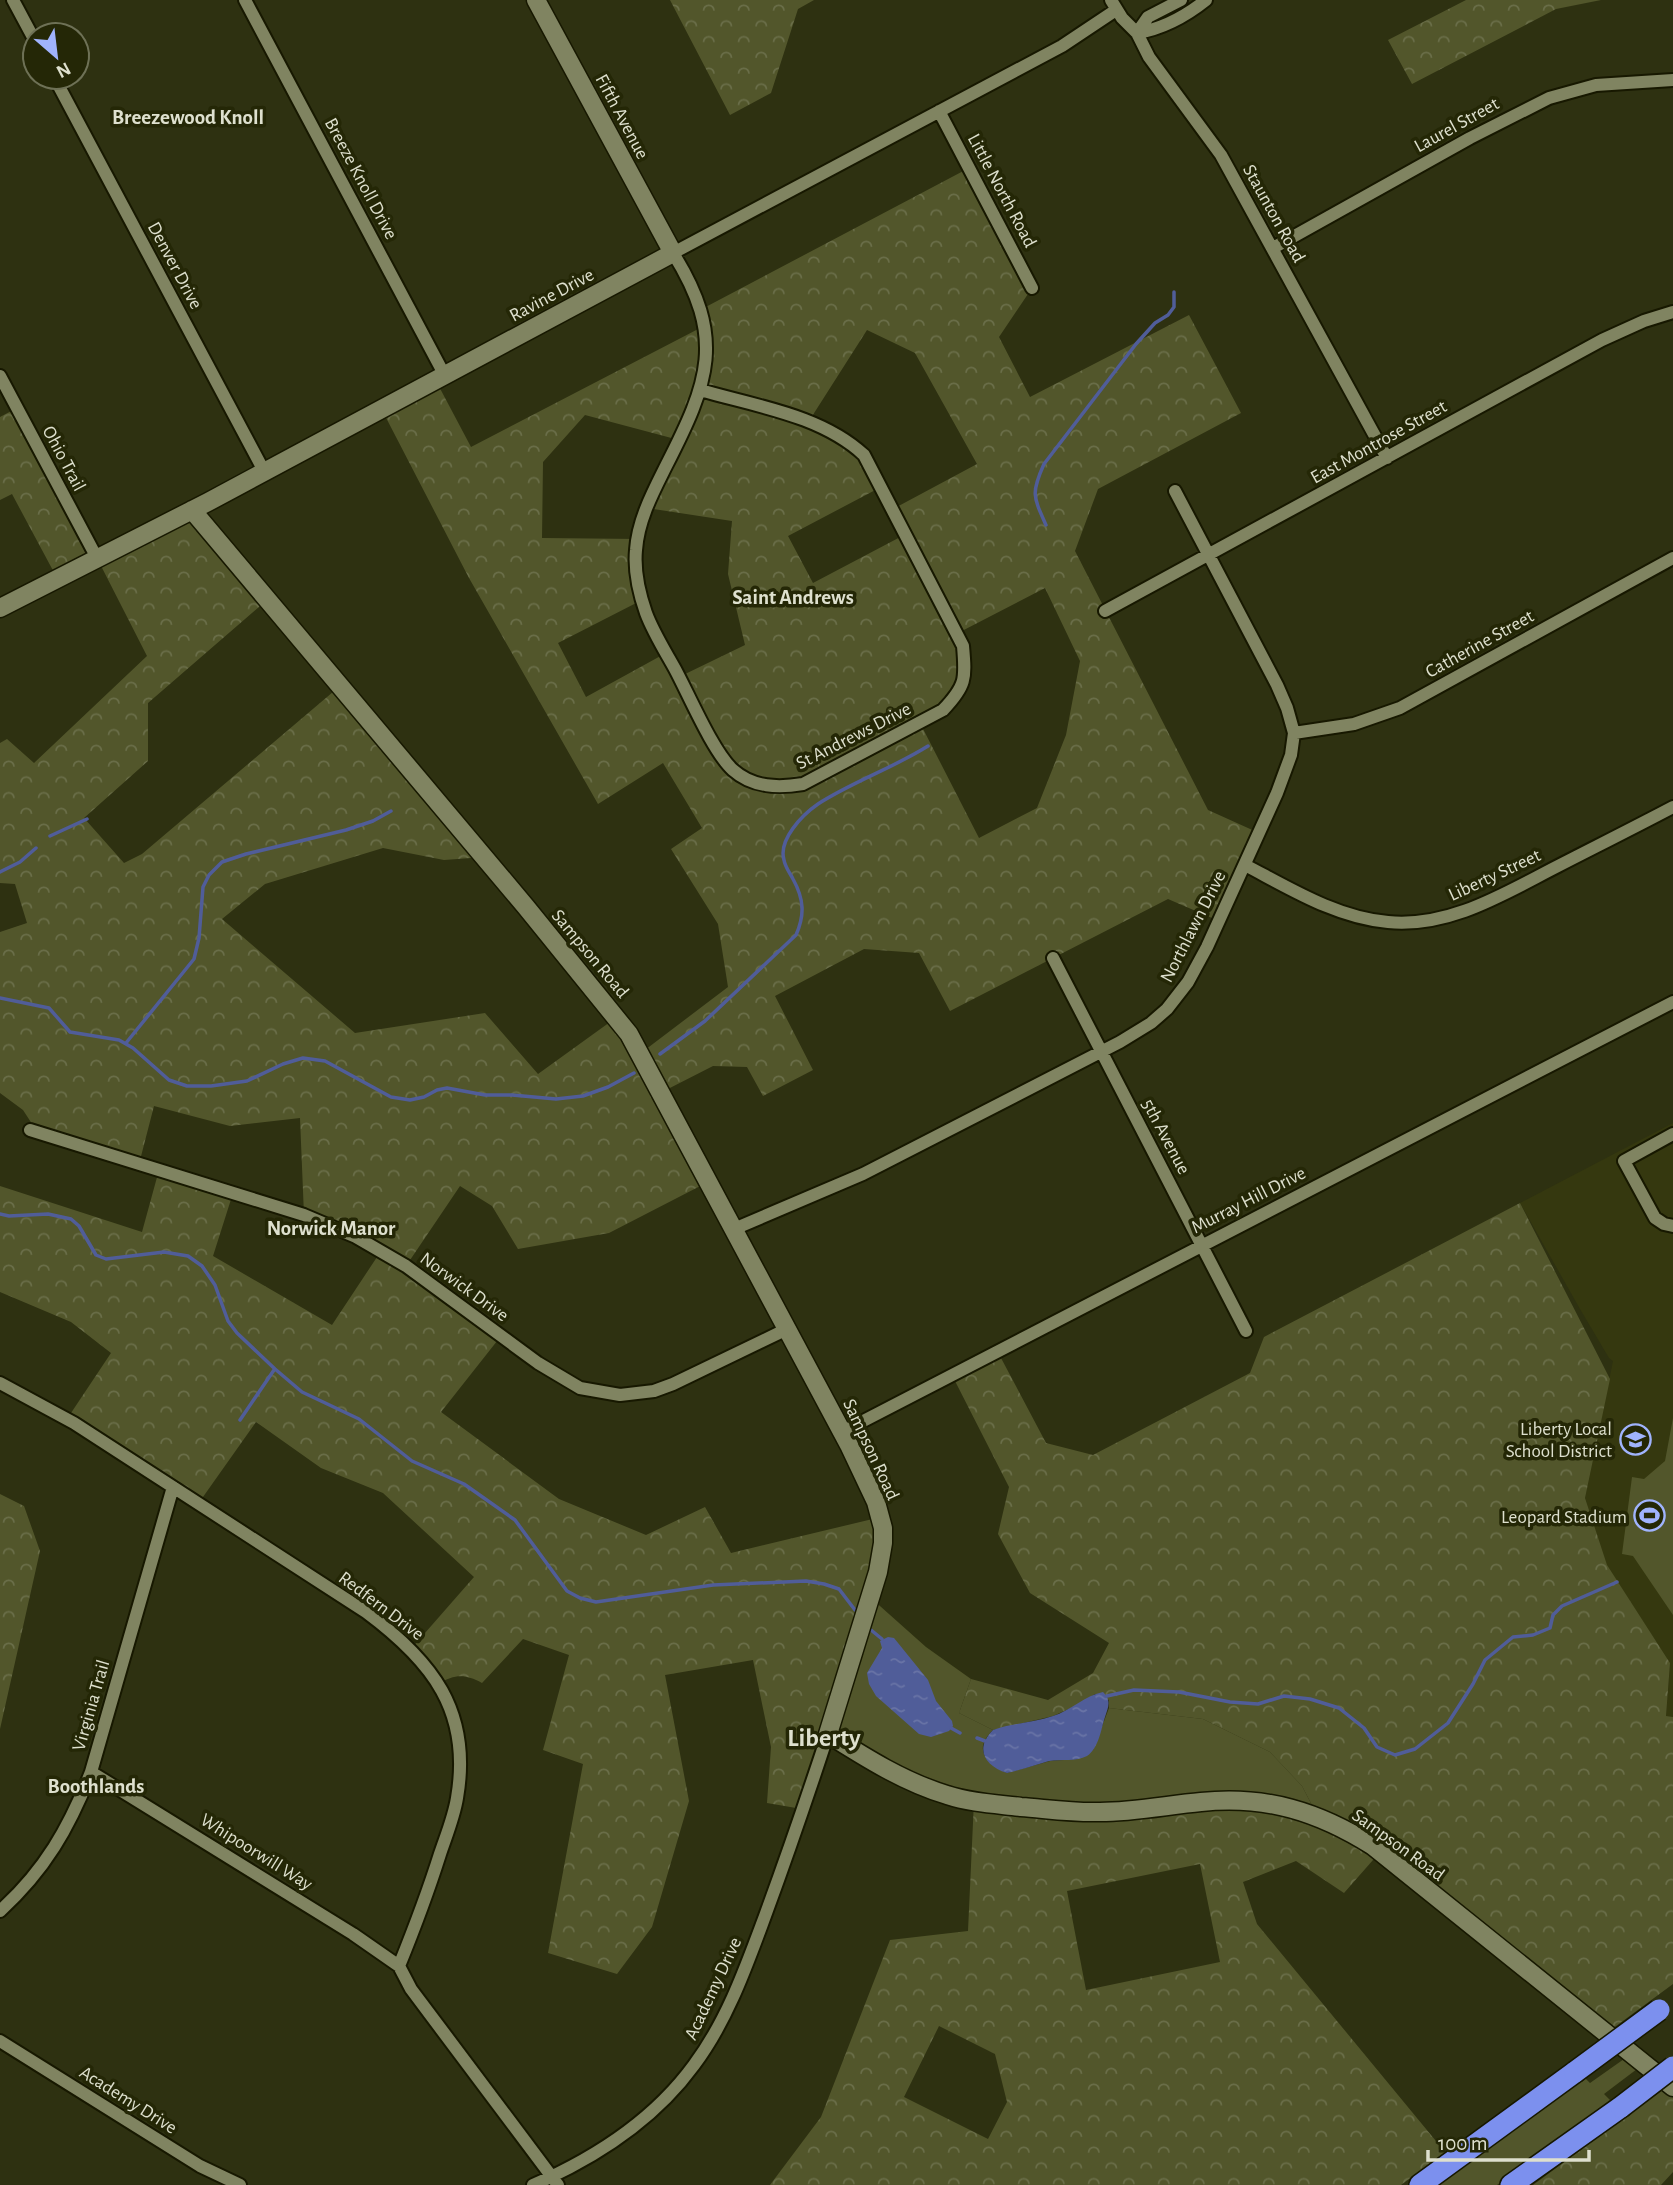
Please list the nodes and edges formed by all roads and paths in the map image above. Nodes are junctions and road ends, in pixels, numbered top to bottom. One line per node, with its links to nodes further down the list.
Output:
1 (13, 0): 7 (street)
2 (245, 0): 16 (street, Breeze Knoll Drive)
3 (537, 0): 13 (street, Fifth Avenue)
4 (1181, 0): 8 (street)
5 (1206, 0): 8 (street)
6 (1114, 5): 8 (street, Staunton Road); 11 (street, Ravine Drive)
7 (24, 21)
8 (1137, 33): 12 (street, Staunton Road)
9 (1673, 80): 12 (street, Laurel Street)
10 (61, 91): 20 (street, Denver Drive)
11 (939, 111): 13 (street, Ravine Drive); 14 (street, Little North Road)
12 (1273, 248): 19 (street, Staunton Road)
13 (673, 253): 16 (street, Ravine Drive); 18 (street, St Andrews Drive)
14 (1032, 288)
15 (1673, 312): 19 (street, East Montrose Street)
16 (444, 374): 20 (street, Ravine Drive)
17 (0, 376): 24 (street, Ohio Trail)
18 (700, 390): 18 (street, St Andrews Drive)
19 (1387, 458): 23 (street, East Montrose Street)
20 (264, 471): 22 (street, Ravine Drive)
21 (1175, 491): 23 (street)
22 (192, 510): 24 (street, Ravine Drive); 37 (street, Sampson Road)
23 (1209, 556): 27 (street, East Montrose Street); 28 (street)
24 (97, 558): 26 (street, Ravine Drive)
25 (1673, 558): 28 (street, Catherine Street)
26 (0, 608)
27 (1105, 611)
28 (1294, 733): 30 (street, Northlawn Drive)
29 (1673, 807): 30 (street, Liberty Street)
30 (1245, 865): 33 (street, Northlawn Drive)
31 (1053, 958): 33 (street, 5th Avenue)
32 (1673, 1003): 38 (street, Murray Hill Drive)
33 (1101, 1052): 37 (street, Northlawn Drive); 38 (street, 5th Avenue)
34 (30, 1130): 39 (street, Norwick Drive)
35 (1673, 1135): 36 (street)
36 (1673, 1226)
37 (734, 1229): 39 (street, Sampson Road)
38 (1202, 1245): 40 (street, 5th Avenue); 42 (street, Murray Hill Drive)
39 (787, 1329): 42 (street, Sampson Road)
40 (1246, 1331)
41 (0, 1383): 43 (street, Redfern Drive)
42 (842, 1432): 44 (street, Sampson Road)
43 (173, 1487): 45 (street, Virginia Trail); 47 (street, Redfern Drive)
44 (828, 1734): 51 (street, Sampson Road); 52 (street, Academy Drive)
45 (91, 1772): 46 (street, Virginia Trail); 47 (street, Whipoorwill Way)
46 (0, 1911)
47 (399, 1966): 52 (street)
48 (1666, 2005): 55 (highway, bridge)
49 (0, 2041): 53 (street, Academy Drive)
50 (1673, 2067): 56 (highway, bridge)
51 (1673, 2087)
52 (555, 2181): 54 (street, Academy Drive)
53 (240, 2185)
54 (533, 2185)
55 (1420, 2185)
56 (1511, 2185)

